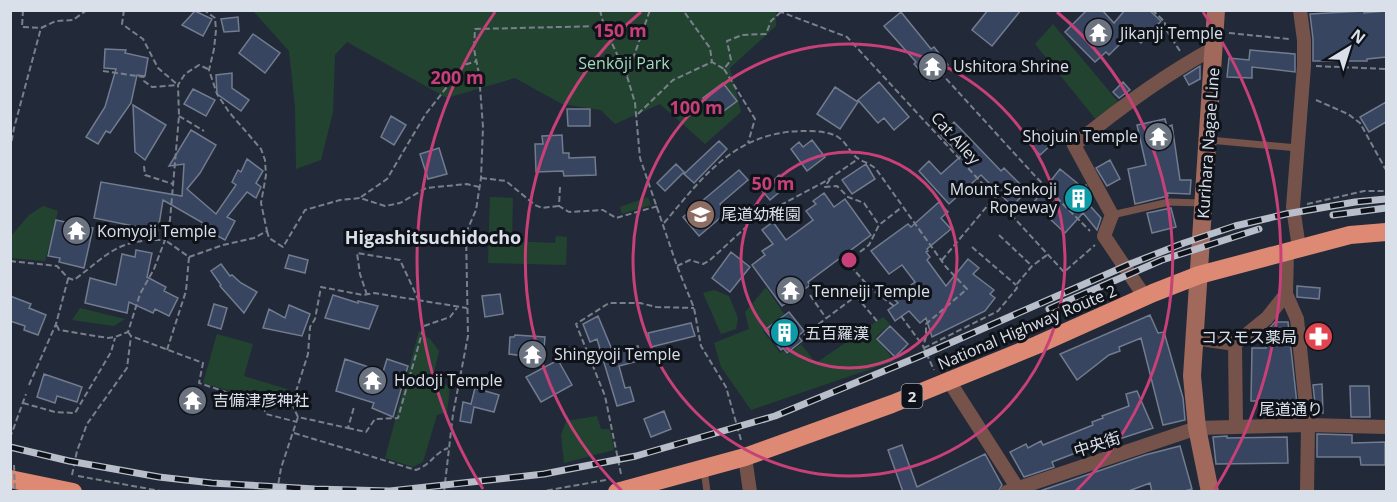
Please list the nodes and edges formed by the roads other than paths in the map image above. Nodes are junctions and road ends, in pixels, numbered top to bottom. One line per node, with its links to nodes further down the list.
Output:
1 (1216, 10): 3 (main road, Kurihara Nagae Line)
2 (1300, 10): 5 (street)
3 (1215, 40): 4 (main road, Kurihara Nagae Line); 7 (street)
4 (1207, 140): 5 (lane); 6 (main road, Kurihara Nagae Line)
5 (1298, 148): 9 (street)
6 (1203, 203): 7 (lane); 10 (main road, Kurihara Nagae Line)
7 (1112, 215): 12 (street)
8 (1386, 232): 9 (highway, National Highway Route 2 / 2)
9 (1293, 250): 10 (highway, National Highway Route 2 / 2); 11 (street)
10 (1199, 275): 12 (highway, National Highway Route 2 / 2); 13 (main road, Kurihara Nagae Line)
11 (1286, 294): 14 (street); 16 (street)
12 (1145, 297): 15 (highway, National Highway Route 2 / 2)
13 (1194, 338): 14 (street); 19 (main road, Kurihara Nagae Line)
14 (1234, 344): 17 (street)
15 (949, 381): 20 (highway, National Highway Route 2 / 2); 23 (street)
16 (1308, 425): 17 (street, 尾道通り); 18 (street, 尾道通り); 29 (street)
17 (1236, 427): 19 (street, 尾道通り)
18 (1386, 427)
19 (1197, 428): 23 (street, 中央街); 28 (main road, Kurihara Nagae Line)
20 (745, 457): 21 (highway, National Highway Route 2 / 2); 27 (street)
21 (704, 469): 25 (highway, National Highway Route 2 / 2); 26 (lane)
22 (12, 472): 24 (highway)
23 (1015, 490)
24 (65, 491)
25 (620, 491)
26 (707, 492)
27 (750, 492)
28 (1210, 492)
29 (1307, 492)

